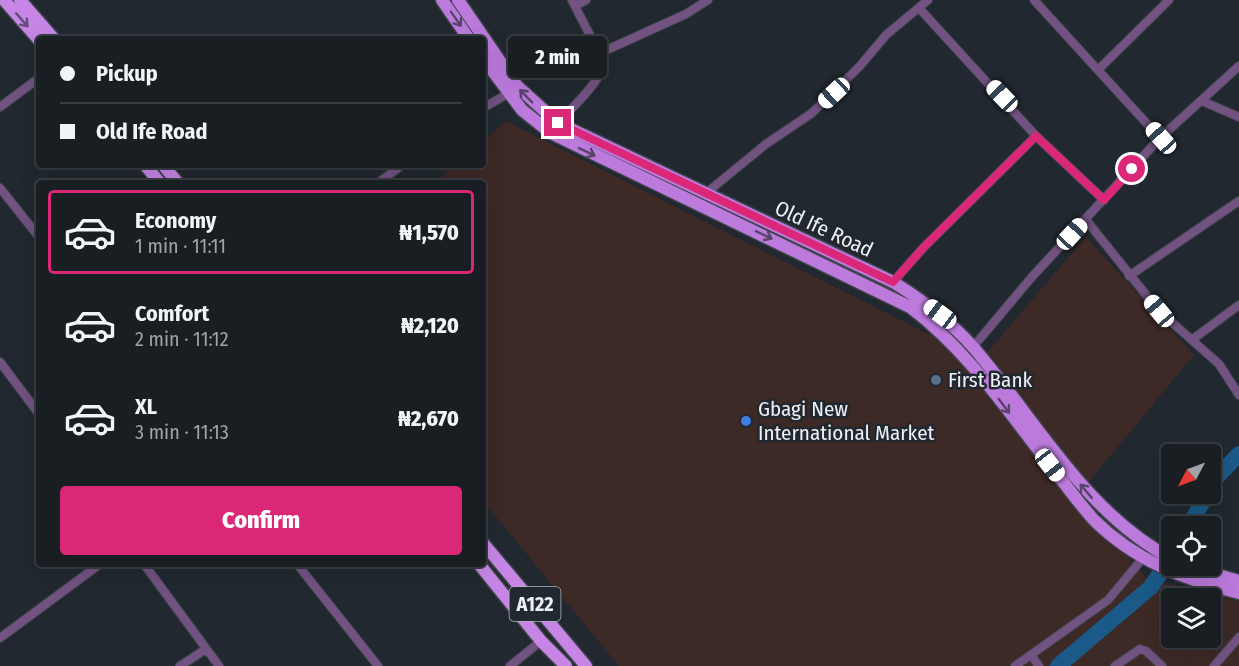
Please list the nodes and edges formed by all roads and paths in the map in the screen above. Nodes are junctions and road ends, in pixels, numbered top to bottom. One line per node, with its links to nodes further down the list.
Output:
1 (4, 0): 15 (highway, one-way to 15)
2 (20, 0): 12 (highway)
3 (442, 0): 13 (main road, one-way to 13)
4 (458, 0): 14 (main road, Old Ife Road, one-way to 4)
5 (586, 0): 10 (street)
6 (708, 0): 17 (street)
7 (928, 0): 11 (street)
8 (1034, 0): 20 (street)
9 (1168, 0): 20 (street)
10 (573, 3): 17 (street)
11 (919, 8): 28 (street); 37 (street)
12 (51, 36)
13 (467, 36)
14 (483, 36)
15 (36, 37)
16 (486, 41): 27 (main road, Old Ife Road, one-way to 16)
17 (600, 53): 27 (street)
18 (486, 62): 22 (main road, Old Ife Road)
19 (1239, 66): 23 (street)
20 (1099, 69): 29 (street)
21 (36, 80): 25 (street)
22 (509, 93): 24 (street); 42 (main road, Old Ife Road, one-way to 42)
23 (1202, 101): 26 (street); 29 (street)
24 (486, 106)
25 (0, 107)
26 (1239, 117)
27 (558, 123): 37 (main road, Old Ife Road)
28 (1036, 136): 38 (street); 44 (street)
29 (1161, 138): 38 (street)
30 (148, 168): 33 (highway)
31 (166, 168): 34 (highway)
32 (398, 168): 35 (street)
33 (158, 180)
34 (176, 180)
35 (382, 180)
36 (0, 188): 41 (street)
37 (705, 194): 42 (main road, Old Ife Road)
38 (1104, 200): 40 (street)
39 (1239, 201): 43 (street)
40 (1086, 220): 43 (street); 47 (street)
41 (36, 233)
42 (791, 241): 44 (main road, Old Ife Road); 52 (main road, Old Ife Road, one-way to 52)
43 (1129, 276): 46 (street)
44 (893, 282): 47 (main road, Old Ife Road)
45 (1239, 305): 46 (street)
46 (1193, 339): 49 (street)
47 (973, 347): 51 (main road, Old Ife Road, one-way to 47)
48 (0, 362): 50 (street)
49 (1239, 394)
50 (36, 410)
51 (1104, 512): 52 (main road); 55 (main road, Old Ife Road)
52 (1094, 520): 54 (main road, Old Ife Road)
53 (486, 547): 75 (highway, A122)
54 (1143, 558): 56 (main road, Old Ife Road); 69 (street)
55 (1161, 558)
56 (1161, 563)
57 (96, 567): 66 (street)
58 (146, 567): 68 (street)
59 (299, 567): 72 (street)
60 (481, 567): 67 (highway, A122)
61 (1197, 576): 64 (main road, Old Ife Road)
62 (1221, 576): 63 (main road)
63 (1239, 581)
64 (1239, 593)
65 (1239, 637): 79 (street)
66 (0, 638)
67 (541, 641): 73 (street); 74 (highway, A122)
68 (206, 649): 70 (street); 71 (street)
69 (1035, 660): 76 (street)
70 (180, 666)
71 (219, 666)
72 (378, 666)
73 (510, 666)
74 (566, 666)
75 (586, 666)
76 (1015, 666)
77 (1115, 666): 78 (street)
78 (1162, 666)
79 (1214, 666)

